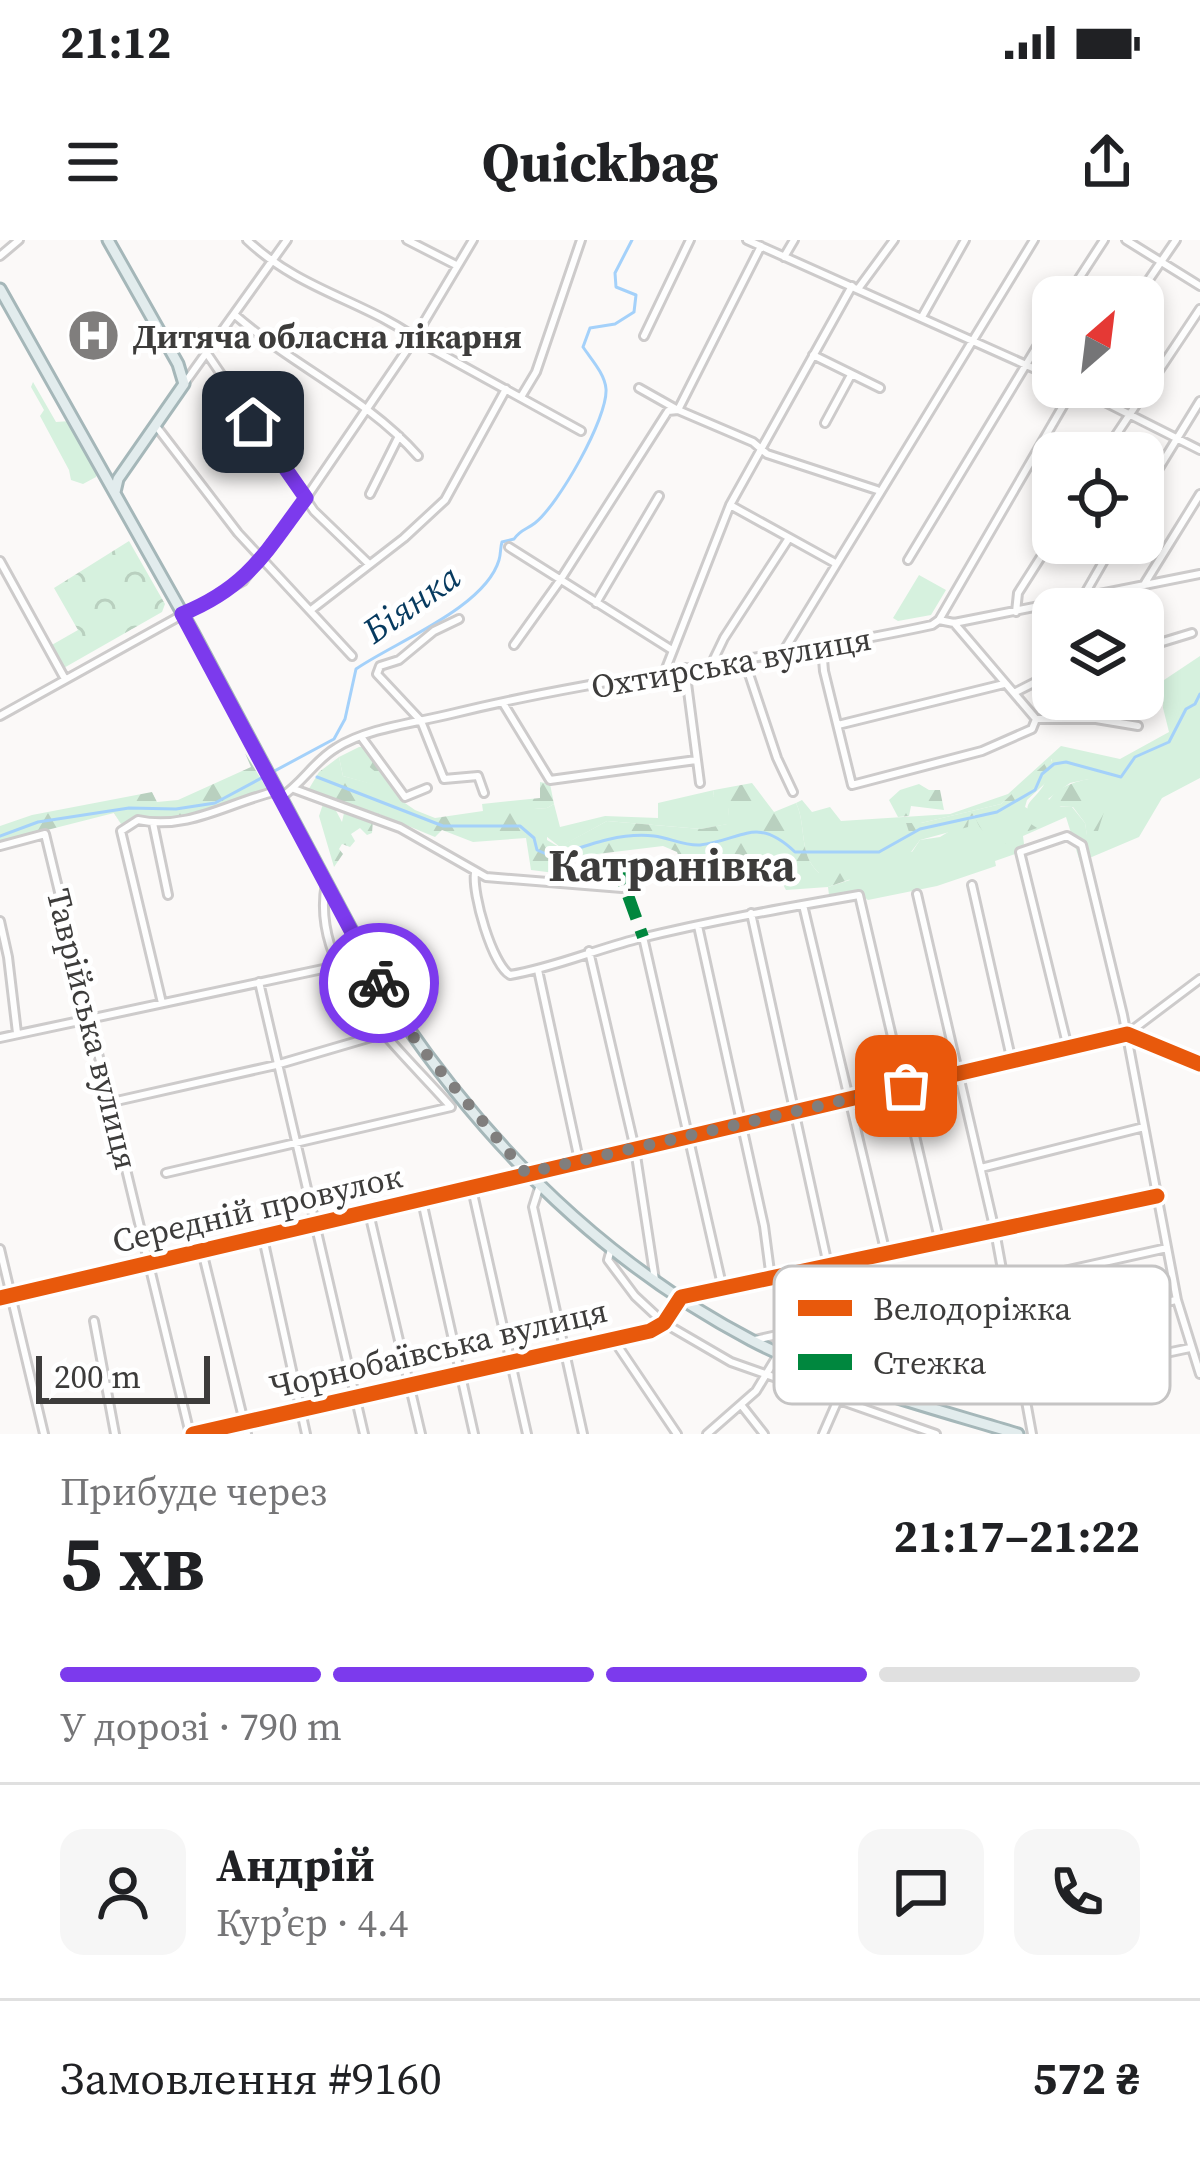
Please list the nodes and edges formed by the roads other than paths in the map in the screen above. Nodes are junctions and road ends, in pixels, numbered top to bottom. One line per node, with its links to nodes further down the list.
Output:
1 (19, 240): 18 (street)
2 (108, 240): 40 (main road)
3 (247, 240): 21 (street)
4 (287, 240): 21 (street)
5 (407, 240): 22 (street)
6 (473, 240): 22 (street)
7 (581, 240): 44 (street)
8 (690, 240): 32 (street)
9 (747, 240): 17 (street)
10 (794, 240): 19 (street)
11 (894, 240): 26 (street)
12 (965, 240): 30 (street)
13 (1034, 240): 33 (street)
14 (1104, 240): 23 (street)
15 (1126, 240): 20 (street)
16 (1176, 240): 20 (street)
17 (761, 246): 19 (street); 49 (street)
18 (0, 256)
19 (784, 256): 26 (street)
20 (1162, 261): 24 (street); 25 (street)
21 (271, 262): 29 (street); 31 (street)
22 (456, 265): 31 (street)
23 (1081, 276)
24 (1152, 276)
25 (1200, 286)
26 (855, 288): 30 (street); 36 (street)
27 (0, 289): 62 (main road)
28 (1200, 309): 50 (street)
29 (236, 315): 35 (street); 48 (street)
30 (923, 316): 33 (street)
31 (414, 336): 43 (street); 48 (street)
32 (644, 336)
33 (971, 337): 37 (street); 61 (street)
34 (1032, 352): 37 (street)
35 (208, 355): 40 (street); 66 (street)
36 (813, 355): 39 (street); 57 (street)
37 (1025, 363): 38 (street); 71 (street)
38 (1032, 366)
39 (851, 376): 42 (street); 51 (street)
40 (184, 384): 52 (main road)
41 (639, 388): 49 (street)
42 (880, 388)
43 (506, 389): 44 (street); 74 (street)
44 (521, 397): 53 (street)
45 (1200, 401): 56 (street)
46 (1063, 408): 86 (street)
47 (1118, 408): 50 (street)
48 (366, 409): 55 (street); 66 (street)
49 (678, 410): 57 (street); 77 (street)
50 (1128, 413): 54 (street); 56 (street)
51 (825, 423)
52 (156, 426): 62 (main road); 70 (street)
53 (581, 430)
54 (1117, 432)
55 (399, 436): 59 (street); 63 (street)
56 (1176, 437): 58 (street); 60 (street)
57 (761, 449): 61 (street); 67 (street)
58 (1200, 450)
59 (418, 456)
60 (1164, 458)
61 (878, 490): 73 (street)
62 (115, 491): 84 (main road)
63 (370, 494)
64 (1200, 494): 78 (street)
65 (659, 496): 80 (street)
66 (306, 498): 70 (street); 74 (street)
67 (730, 505): 68 (street); 92 (street)
68 (789, 538): 73 (street); 96 (street)
69 (509, 547): 77 (street)
70 (261, 558): 82 (street); 84 (street)
71 (908, 560)
72 (0, 561): 99 (street)
73 (835, 563): 93 (street)
74 (369, 564): 82 (street)
75 (1036, 564): 83 (street)
76 (1200, 574): 78 (street, Охтирська вулиця)
77 (559, 582): 80 (street); 90 (street)
78 (1144, 585): 79 (street, Охтирська вулиця)
79 (1130, 588)
80 (596, 603): 92 (street)
81 (1032, 609): 83 (street, Охтирська вулиця)
82 (311, 610): 94 (street)
83 (1016, 612): 87 (street, Охтирська вулиця)
84 (182, 614): 99 (street); 116 (main road)
85 (459, 619): 108 (street)
86 (939, 620): 87 (street, Охтирська вулиця); 91 (street, Охтирська вулиця)
87 (954, 623): 100 (street)
88 (1192, 633): 89 (street)
89 (1164, 642)
90 (514, 645)
91 (822, 647): 93 (street, Охтирська вулиця); 109 (street)
92 (672, 650): 98 (street)
93 (781, 654): 95 (street, Охтирська вулиця)
94 (352, 656)
95 (744, 659): 96 (street, Охтирська вулиця); 117 (street)
96 (711, 665): 97 (street, Охтирська вулиця)
97 (685, 668): 98 (street, Охтирська вулиця); 112 (street)
98 (664, 673): 103 (street, Охтирська вулиця)
99 (66, 680): 105 (street)
100 (1004, 684): 102 (street); 109 (street)
101 (1032, 684): 102 (street)
102 (1014, 693): 104 (street)
103 (502, 701): 108 (street, Охтирська вулиця); 112 (street)
104 (1032, 714)
105 (0, 716)
106 (1036, 720): 109 (street)
107 (1102, 720): 110 (street)
108 (421, 721): 111 (street, Охтирська вулиця); 118 (street)
109 (838, 724)
110 (1138, 726)
111 (362, 738): 114 (street); 115 (street, Охтирська вулиця)
112 (696, 760): 113 (street)
113 (700, 782)
114 (427, 788)
115 (294, 789): 116 (street, Охтирська вулиця); 121 (street)
116 (278, 791): 119 (street, Охтирська вулиця); 122 (main road)
117 (794, 792)
118 (484, 793)
119 (153, 824): 126 (street); 137 (street, Охтирська вулиця)
120 (0, 846): 138 (street, Таврійська вулиця)
121 (475, 873): 124 (street); 134 (street)
122 (326, 883): 133 (street); 160 (main road)
123 (972, 885): 144 (street)
124 (622, 888)
125 (917, 894): 147 (street)
126 (168, 895)
127 (803, 905): 128 (street); 148 (street); 149 (street)
128 (751, 914): 130 (street); 151 (street)
129 (0, 921): 140 (street)
130 (698, 926): 131 (street); 152 (street)
131 (643, 937): 132 (street); 154 (street)
132 (590, 951): 134 (street); 156 (street)
133 (337, 966): 136 (street); 139 (street)
134 (538, 970): 157 (street)
135 (1200, 979): 141 (street)
136 (259, 982): 137 (street); 146 (street)
137 (163, 1004): 138 (street)
138 (91, 1019): 140 (street); 150 (street, Таврійська вулиця)
139 (385, 1033): 146 (street); 155 (street)
140 (17, 1034): 142 (street)
141 (1127, 1034): 143 (street, Середній провулок); 143 (street); 145 (street); 153 (street)
142 (0, 1037)
143 (1068, 1049): 144 (street, Середній провулок)
144 (1012, 1062): 147 (street, Середній провулок)
145 (1200, 1064)
146 (276, 1065): 150 (street); 155 (street)
147 (958, 1075): 148 (street, Середній провулок); 158 (street)
148 (906, 1086): 149 (street, Середній провулок); 169 (street)
149 (850, 1099): 151 (street, Середній провулок); 174 (street)
150 (112, 1102): 175 (street, Таврійська вулиця)
151 (796, 1112): 152 (street, Середній провулок); 176 (street)
152 (741, 1125): 154 (street, Середній провулок); 181 (street)
153 (1144, 1127): 158 (street); 163 (street)
154 (688, 1137): 156 (street, Середній провулок); 183 (street)
155 (296, 1144): 159 (street); 166 (street)
156 (635, 1149): 157 (street, Середній провулок); 182 (street)
157 (579, 1162): 160 (street, Середній провулок)
158 (980, 1168): 167 (street)
159 (166, 1173)
160 (526, 1173): 161 (main road); 162 (street, Середній провулок)
161 (539, 1188): 172 (main road); 195 (street)
162 (472, 1189): 164 (street, Середній провулок); 198 (street)
163 (1157, 1196): 167 (street); 170 (street)
164 (422, 1201): 165 (street, Середній провулок); 200 (street)
165 (369, 1213): 166 (street, Середній провулок); 204 (street)
166 (315, 1225): 168 (street, Середній провулок); 205 (street)
167 (995, 1232): 169 (street); 178 (street)
168 (263, 1238): 173 (street, Середній провулок); 211 (street)
169 (940, 1243): 174 (street)
170 (1167, 1247): 179 (street); 187 (street)
171 (0, 1249): 184 (street)
172 (610, 1250): 182 (main road); 190 (street)
173 (202, 1251): 175 (street, Середній провулок); 212 (street)
174 (886, 1254): 177 (street)
175 (149, 1263): 184 (street, Середній провулок); 215 (street, Таврійська вулиця)
176 (831, 1266)
177 (835, 1266)
178 (1002, 1266)
179 (1084, 1266)
180 (774, 1278): 181 (street)
181 (771, 1279): 183 (street)
182 (655, 1280): 185 (main road)
183 (723, 1286): 185 (street)
184 (11, 1295): 186 (street, Середній провулок); 213 (street)
185 (681, 1297): 190 (street); 193 (main road)
186 (0, 1298)
187 (1177, 1300): 188 (street); 194 (street)
188 (1170, 1302)
189 (94, 1321): 214 (street)
190 (664, 1323): 192 (street, Чорнобаївська вулиця); 202 (street)
191 (774, 1336): 193 (street)
192 (613, 1340): 195 (street, Чорнобаївська вулиця); 223 (street)
193 (752, 1341): 196 (main road)
194 (1190, 1348): 197 (street); 201 (street)
195 (562, 1351): 198 (street, Чорнобаївська вулиця); 222 (street)
196 (774, 1351)
197 (1170, 1352)
198 (511, 1361): 200 (street, Чорнобаївська вулиця); 221 (street)
199 (774, 1361): 202 (street)
200 (460, 1373): 204 (street, Чорнобаївська вулиця); 220 (street)
201 (1200, 1374)
202 (766, 1375): 203 (street); 210 (street)
203 (774, 1378)
204 (410, 1384): 205 (street, Чорнобаївська вулиця); 219 (street)
205 (355, 1395): 211 (street, Чорнобаївська вулиця); 218 (street)
206 (836, 1404): 226 (street)
207 (843, 1404): 227 (street)
208 (924, 1404): 228 (main road)
209 (1027, 1404): 229 (street)
210 (742, 1406): 224 (street); 225 (street)
211 (300, 1407): 212 (street, Чорнобаївська вулиця); 217 (street)
212 (244, 1422): 215 (street, Чорнобаївська вулиця); 216 (street)
213 (44, 1434)
214 (115, 1434)
215 (191, 1434)
216 (248, 1434)
217 (306, 1434)
218 (364, 1434)
219 (421, 1434)
220 (474, 1434)
221 (526, 1434)
222 (583, 1434)
223 (677, 1434)
224 (707, 1434)
225 (764, 1434)
226 (824, 1434)
227 (936, 1434)
228 (1018, 1434)
229 (1031, 1434)

